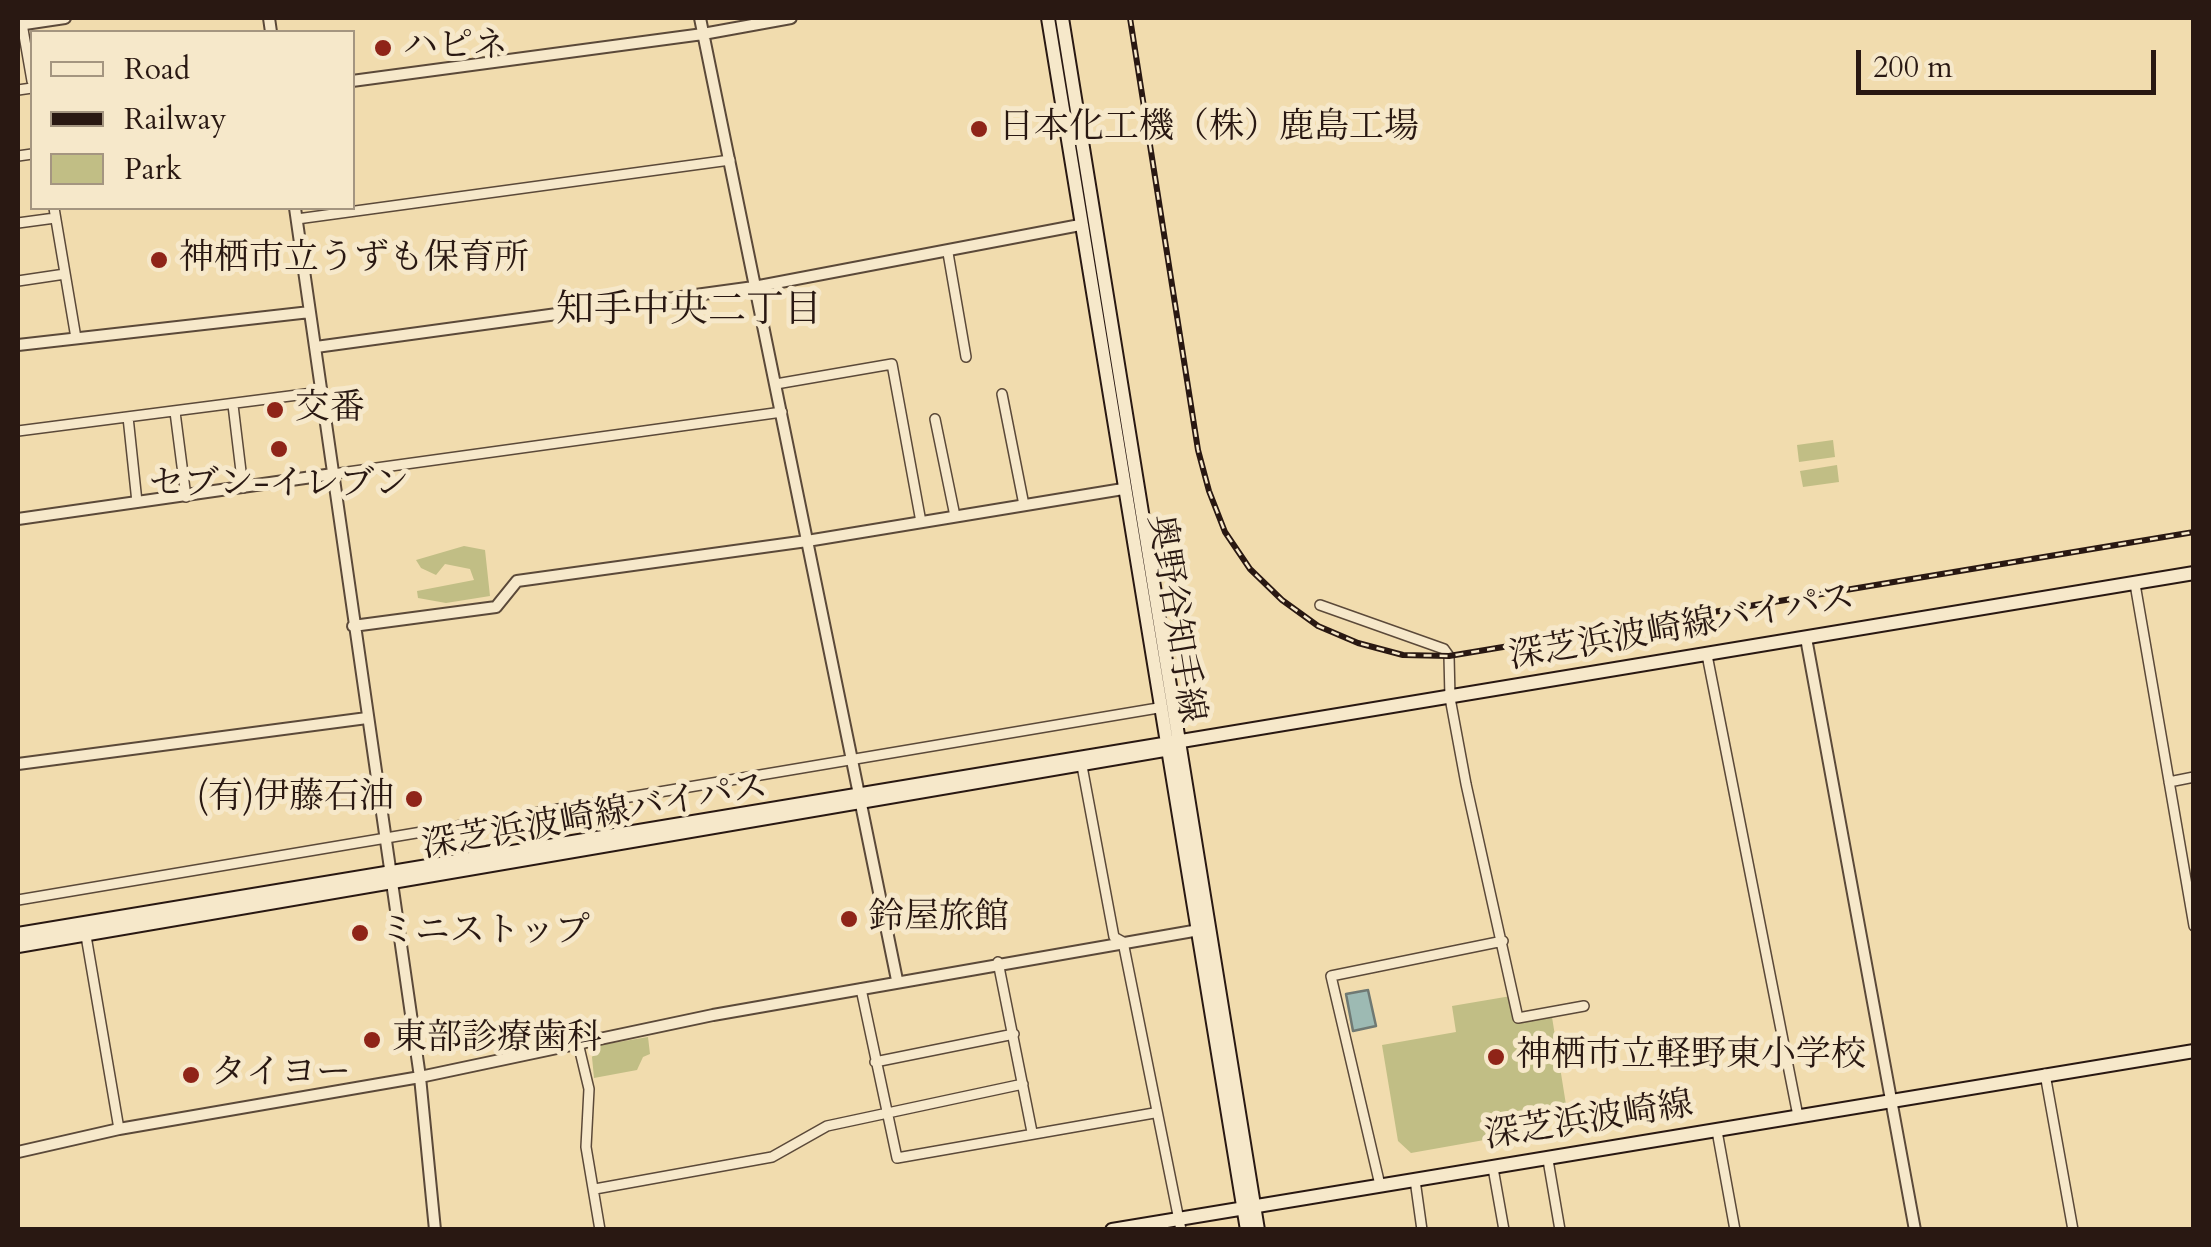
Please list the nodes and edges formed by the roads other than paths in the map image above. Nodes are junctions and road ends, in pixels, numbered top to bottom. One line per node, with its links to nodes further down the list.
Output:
1 (66, 18): 6 (street)
2 (700, 18): 7 (street)
3 (791, 18): 7 (street)
4 (1048, 18): 15 (main road, 奥野谷知手線)
5 (1062, 18): 53 (main road, 奥野谷知手線)
6 (21, 22): 8 (street)
7 (703, 34): 9 (street); 10 (street)
8 (30, 74)
9 (355, 82)
10 (730, 160): 11 (street); 19 (street)
11 (355, 206)
12 (54, 213): 14 (street); 17 (street)
13 (296, 213): 20 (street)
14 (18, 223)
15 (1080, 225): 16 (street); 36 (main road, 奥野谷知手線)
16 (948, 253): 19 (street); 24 (street)
17 (64, 274): 18 (street); 21 (street)
18 (18, 281)
19 (754, 287): 23 (street); 25 (street)
20 (310, 312): 21 (street); 23 (street)
21 (76, 338): 22 (street)
22 (18, 346)
23 (316, 347): 26 (street)
24 (966, 356)
25 (776, 384): 30 (street); 42 (street)
26 (321, 392): 28 (street); 34 (street)
27 (1002, 394): 39 (street)
28 (233, 405): 29 (street); 35 (street)
29 (175, 412): 31 (street); 37 (street)
30 (782, 412): 34 (street); 43 (street)
31 (128, 417): 33 (street); 38 (street)
32 (935, 419): 40 (street)
33 (18, 431)
34 (333, 474): 35 (street); 47 (street)
35 (243, 488): 37 (street)
36 (1123, 489): 39 (street); 51 (main road, 奥野谷知手線)
37 (186, 497): 38 (street)
38 (137, 502): 41 (street)
39 (1024, 504): 40 (street)
40 (955, 516): 42 (street)
41 (18, 520)
42 (921, 522): 43 (street)
43 (807, 541): 47 (street); 55 (street)
44 (2194, 573): 45 (main road, 深芝浜波崎線バイパス)
45 (2136, 584): 48 (main road, 深芝浜波崎線バイパス); 59 (street)
46 (1320, 605): 50 (street)
47 (352, 626): 52 (street)
48 (1806, 638): 49 (main road, 深芝浜波崎線バイパス); 82 (street)
49 (1707, 656): 50 (main road, 深芝浜波崎線バイパス); 85 (street)
50 (1450, 698): 53 (main road, 深芝浜波崎線バイパス); 69 (street)
51 (1158, 708): 54 (main road, 奥野谷知手線); 55 (street)
52 (367, 718): 56 (street); 61 (street)
53 (1181, 743): 54 (main road, 深芝浜波崎線バイパス); 95 (main road, 奥野谷知手線)
54 (1165, 747): 57 (main road, 深芝浜波崎線バイパス); 60 (main road, 深芝浜波崎線バイパス); 66 (main road, 奥野谷知手線)
55 (852, 758): 60 (street); 61 (street)
56 (18, 764)
57 (1082, 766): 60 (main road, 深芝浜波崎線バイパス); 68 (street)
58 (2194, 777): 59 (street)
59 (2169, 782): 64 (street)
60 (862, 797): 62 (main road, 深芝浜波崎線バイパス); 72 (street)
61 (383, 837): 62 (street); 63 (street)
62 (389, 878): 65 (main road, 深芝浜波崎線バイパス); 80 (street)
63 (18, 900)
64 (2194, 926)
65 (85, 929): 67 (main road, 深芝浜波崎線バイパス); 70 (main road, 深芝浜波崎線バイパス); 86 (street)
66 (1199, 930): 68 (street); 95 (main road, 奥野谷知手線)
67 (18, 934)
68 (1123, 942): 71 (street); 84 (street)
69 (1503, 942): 74 (street); 93 (street)
70 (18, 946)
71 (998, 962): 72 (street); 75 (street)
72 (897, 980): 73 (street)
73 (861, 989): 76 (street); 78 (street)
74 (1584, 1006)
75 (1014, 1034): 78 (street); 81 (street)
76 (578, 1043): 80 (street); 94 (street)
77 (2194, 1050): 79 (main road, 深芝浜波崎線)
78 (876, 1062): 83 (street)
79 (2046, 1074): 82 (main road, 深芝浜波崎線); 107 (street)
80 (420, 1077): 86 (street); 97 (street)
81 (1024, 1084): 83 (street); 88 (street)
82 (1894, 1099): 85 (main road, 深芝浜波崎線); 106 (street)
83 (885, 1112): 88 (street); 94 (street)
84 (1154, 1113): 88 (street); 96 (street)
85 (1798, 1116): 87 (main road, 深芝浜波崎線)
86 (119, 1129): 89 (street)
87 (1717, 1131): 90 (main road, 深芝浜波崎線); 105 (street)
88 (1032, 1132)
89 (18, 1152)
90 (1548, 1160): 91 (main road, 深芝浜波崎線); 104 (street)
91 (1492, 1168): 92 (main road, 深芝浜波崎線); 103 (street)
92 (1415, 1180): 93 (main road, 深芝浜波崎線); 102 (street)
93 (1380, 1185): 95 (main road, 深芝浜波崎線)
94 (594, 1189): 98 (street)
95 (1249, 1205): 96 (main road, 深芝浜波崎線); 100 (main road, 奥野谷知手線); 101 (main road, 奥野谷知手線)
96 (1180, 1223): 99 (main road, 深芝浜波崎線)
97 (436, 1230)
98 (600, 1230)
99 (1112, 1230)
100 (1248, 1230)
101 (1258, 1230)
102 (1422, 1230)
103 (1504, 1230)
104 (1560, 1230)
105 (1735, 1230)
106 (1916, 1230)
107 (2073, 1230)

